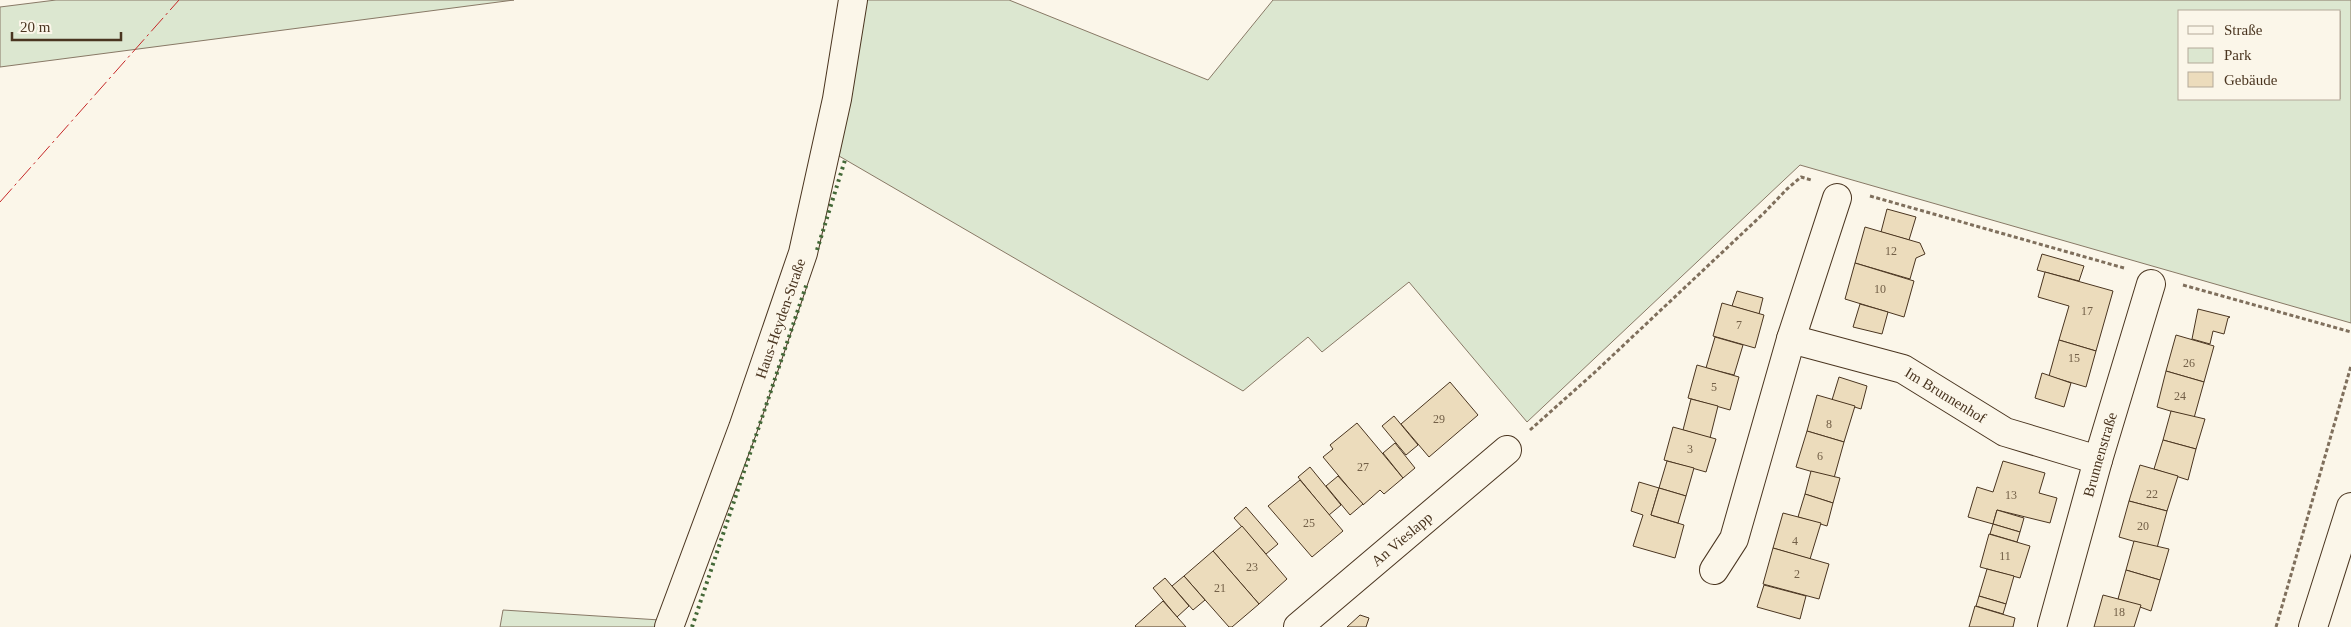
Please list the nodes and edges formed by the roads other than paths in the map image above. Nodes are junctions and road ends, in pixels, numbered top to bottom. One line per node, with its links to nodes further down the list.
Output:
1 (853, 0): 9 (street, Haus-Heyden-Straße)
2 (1838, 191): 4 (street)
3 (2151, 284): 6 (street, Brunnenstraße)
4 (1791, 340): 6 (street, Im Brunnenhof); 8 (street)
5 (1506, 450): 10 (street, An Vieslapp)
6 (2098, 460): 11 (street, Brunnenstraße)
7 (2351, 507): 12 (street)
8 (1714, 570)
9 (669, 627)
10 (1298, 627)
11 (2052, 627)
12 (2313, 627)

